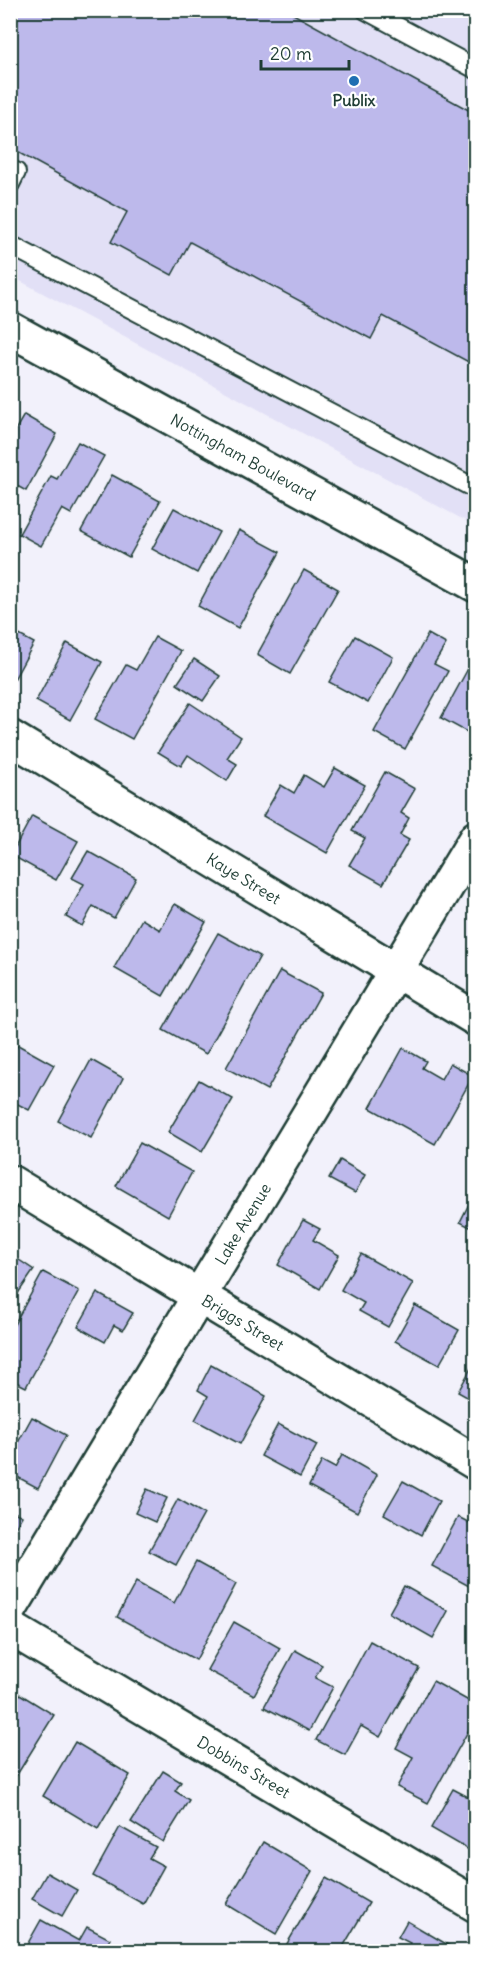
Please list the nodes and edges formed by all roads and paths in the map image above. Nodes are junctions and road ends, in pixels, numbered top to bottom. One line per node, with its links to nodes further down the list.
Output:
1 (366, 10): 2 (lane)
2 (476, 69)
3 (10, 245): 5 (lane)
4 (10, 328): 6 (street, Nottingham Boulevard)
5 (476, 489)
6 (476, 585)
7 (10, 737): 9 (street, Kaye Street)
8 (476, 838): 9 (street, Lake Avenue)
9 (395, 971): 10 (street, Kaye Street); 12 (street, Lake Avenue)
10 (476, 1019)
11 (10, 1182): 12 (street, Briggs Street)
12 (199, 1297): 13 (street, Briggs Street); 14 (street, Lake Avenue)
13 (476, 1463)
14 (10, 1609)
15 (10, 1628): 16 (street, Dobbins Street)
16 (476, 1905)

